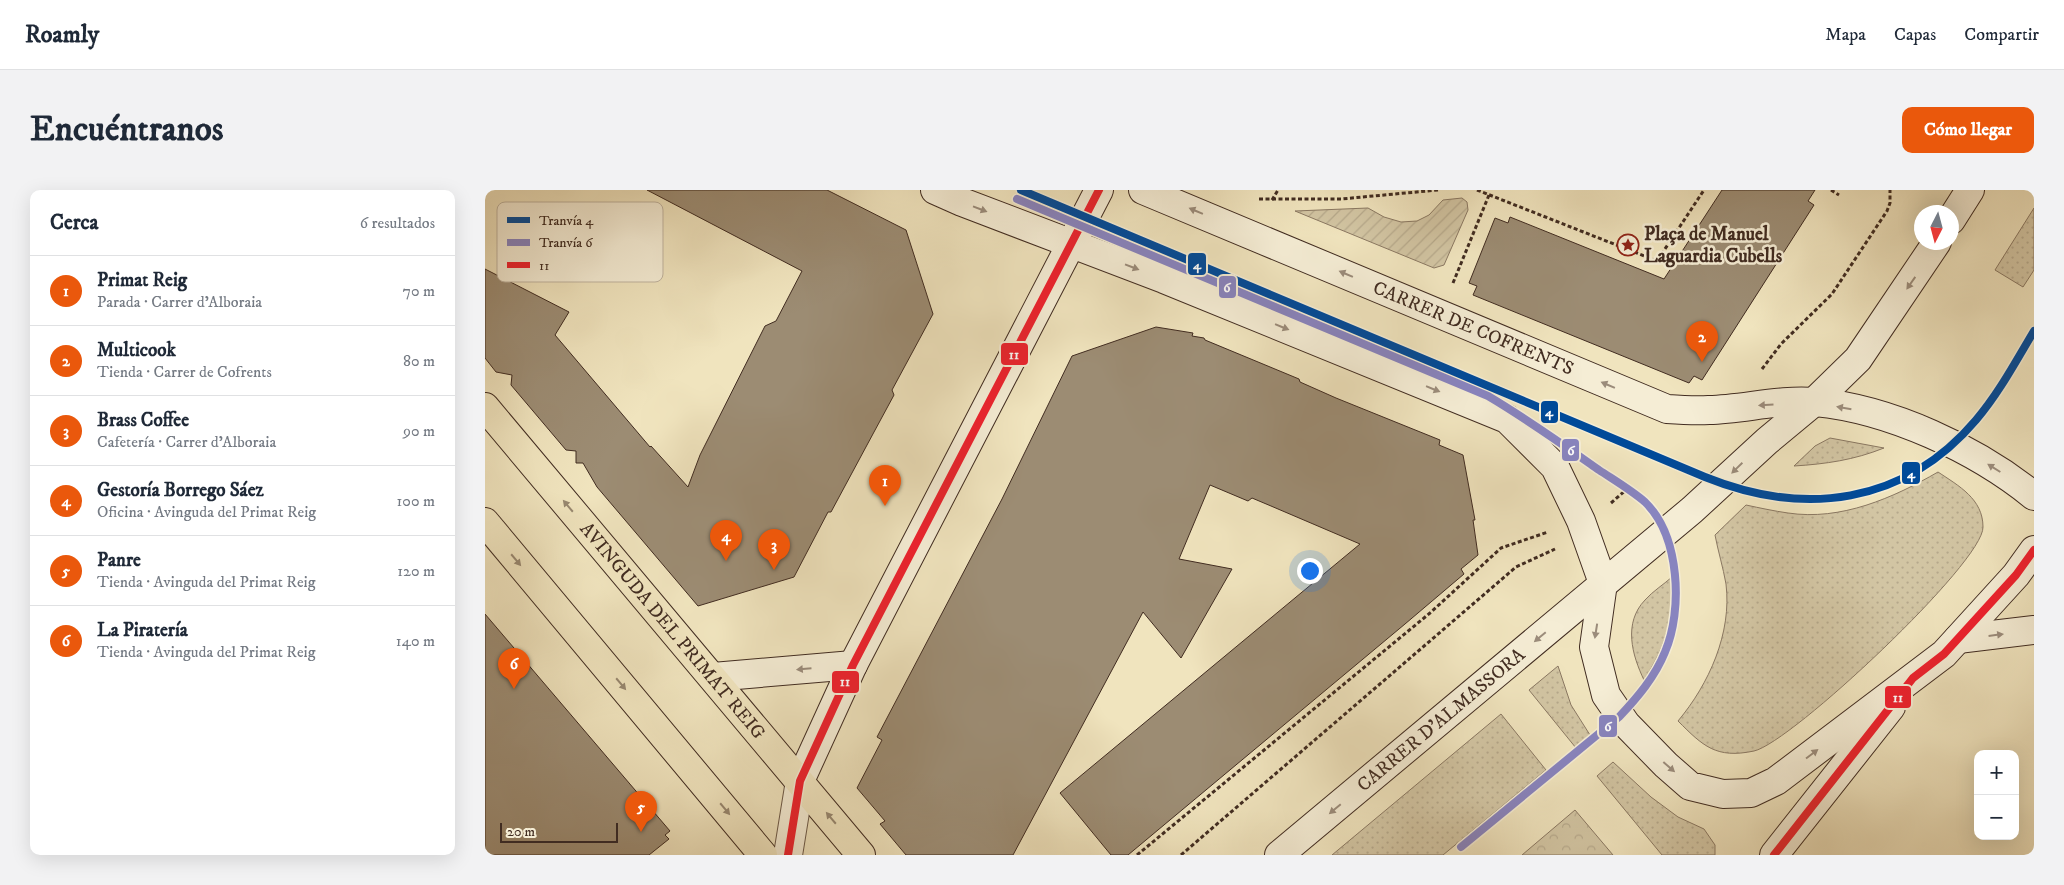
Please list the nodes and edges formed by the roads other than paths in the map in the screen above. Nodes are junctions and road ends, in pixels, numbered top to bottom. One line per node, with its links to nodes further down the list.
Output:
1 (935, 190): 6 (street, one-way to 6)
2 (1099, 190): 6 (street)
3 (1143, 190): 8 (street, CARRER DE COFRENTS, one-way to 3)
4 (1971, 190): 5 (street)
5 (1959, 208)
6 (1071, 243): 13 (street, one-way to 13); 16 (street)
7 (1932, 250): 8 (street, CARRER D'ALMASSORA, one-way to 8)
8 (1814, 402): 10 (street, one-way to 8); 13 (street, CARRER D'ALMASSORA, one-way to 13)
9 (485, 407): 17 (main road, AVINGUDA DEL PRIMAT REIG, one-way to 9)
10 (2034, 496)
11 (485, 523): 20 (main road, one-way to 20)
12 (2034, 550): 15 (street)
13 (1603, 582): 18 (street, one-way to 18); 23 (street, CARRER D'ALMASSORA, one-way to 23)
14 (2034, 630): 15 (street, one-way to 14)
15 (1958, 640): 18 (street)
16 (853, 665): 17 (street, one-way to 17); 19 (street)
17 (713, 677): 19 (main road, AVINGUDA DEL PRIMAT REIG)
18 (1913, 678): 24 (street)
19 (800, 781): 21 (street); 22 (main road, AVINGUDA DEL PRIMAT REIG, one-way to 19)
20 (763, 855)
21 (788, 855)
22 (861, 855)
23 (1279, 855)
24 (1774, 855)

